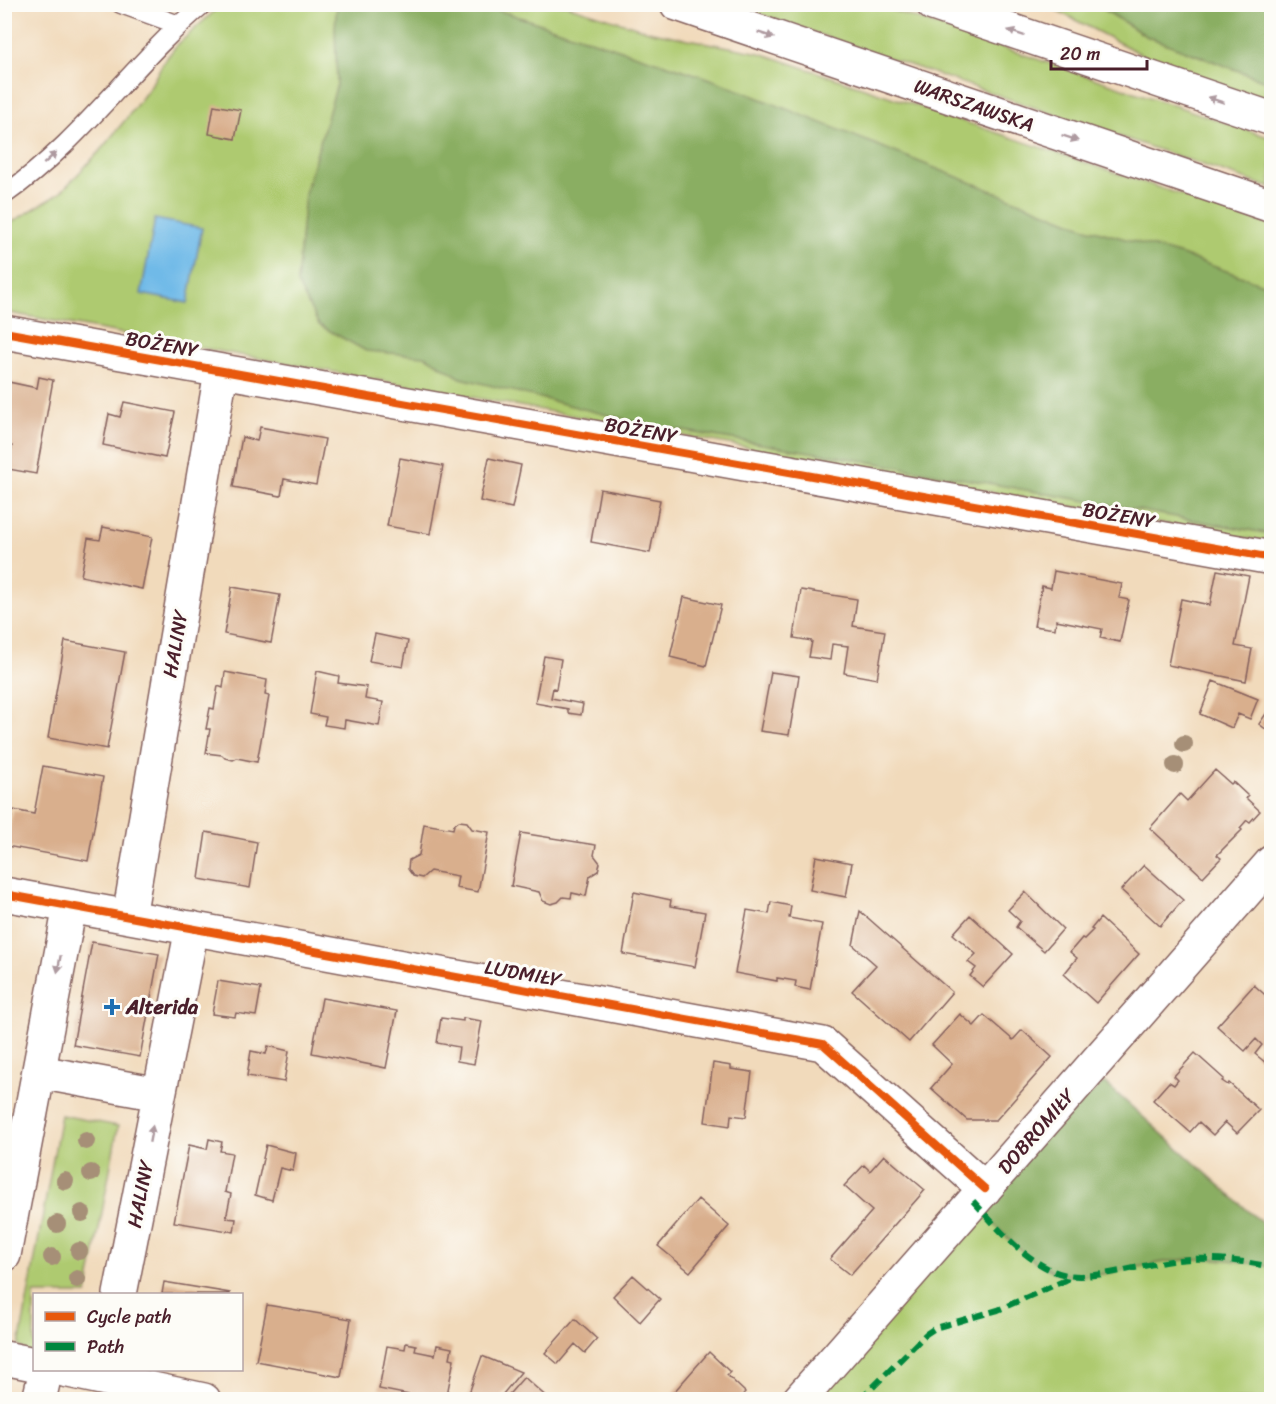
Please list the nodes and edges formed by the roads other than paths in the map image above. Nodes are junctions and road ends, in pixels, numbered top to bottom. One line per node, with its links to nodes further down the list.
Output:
1 (121, 4): 6 (lane)
2 (203, 4): 6 (lane)
3 (677, 4): 5 (street, WARSZAWSKA)
4 (933, 4): 7 (street, one-way to 4)
5 (712, 10): 9 (street, WARSZAWSKA, one-way to 9)
6 (179, 25): 8 (lane, one-way to 6)
7 (1272, 119)
8 (4, 195)
9 (1272, 206)
10 (4, 332): 11 (street, BOŻENY)
11 (221, 372): 12 (street, BOŻENY); 16 (street, HALINY)
12 (1272, 558)
13 (1272, 862): 20 (street, DOBROMIŁY)
14 (4, 894): 15 (street, LUDMIŁY)
15 (70, 906): 16 (street, LUDMIŁY); 18 (street, one-way to 18)
16 (129, 917): 17 (street, LUDMIŁY)
17 (192, 928): 19 (street, HALINY); 20 (street, LUDMIŁY)
18 (39, 1072): 19 (street); 21 (street)
19 (159, 1094): 22 (street, HALINY, one-way to 19)
20 (985, 1189): 30 (street, DOBROMIŁY)
21 (4, 1255)
22 (120, 1293)
23 (4, 1358): 24 (street)
24 (33, 1364)
25 (46, 1371): 28 (street)
26 (74, 1371): 27 (street)
27 (105, 1374): 29 (street)
28 (39, 1400)
29 (204, 1400)
30 (800, 1400)

